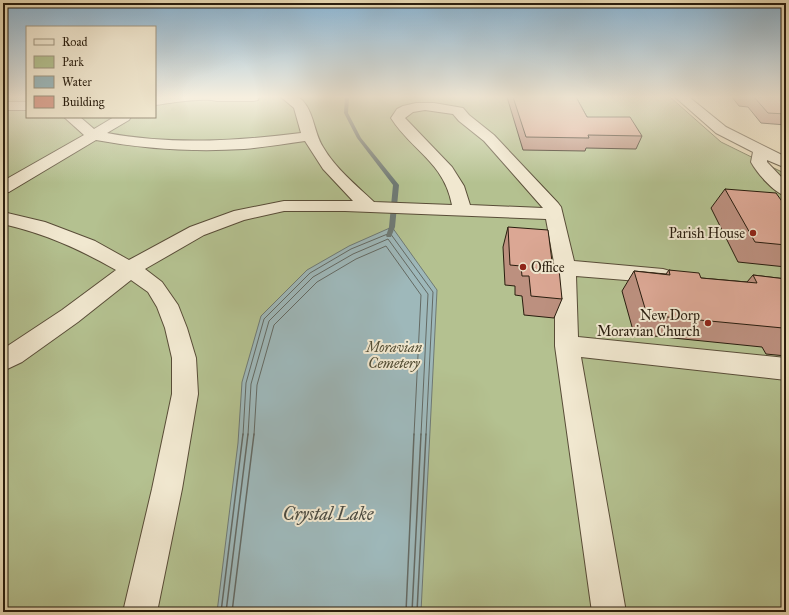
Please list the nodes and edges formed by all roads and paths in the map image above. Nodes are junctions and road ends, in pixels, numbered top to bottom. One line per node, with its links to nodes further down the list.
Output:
1 (82, 126): 7 (street)
2 (109, 126): 7 (street)
3 (307, 126): 8 (street)
4 (404, 126): 14 (street)
5 (474, 126): 15 (street)
6 (716, 126): 9 (street)
7 (93, 135): 8 (street); 11 (street)
8 (310, 136): 13 (street)
9 (761, 151): 10 (street); 12 (street)
10 (786, 163)
11 (3, 188)
12 (786, 191)
13 (374, 207): 14 (street); 18 (street)
14 (462, 210): 15 (street)
15 (554, 214): 17 (street)
16 (3, 218): 18 (street)
17 (565, 268): 19 (street); 20 (street)
18 (131, 270): 21 (street); 23 (street)
19 (684, 277)
20 (567, 346): 22 (street); 24 (street)
21 (3, 361)
22 (786, 369)
23 (140, 612)
24 (608, 612)

